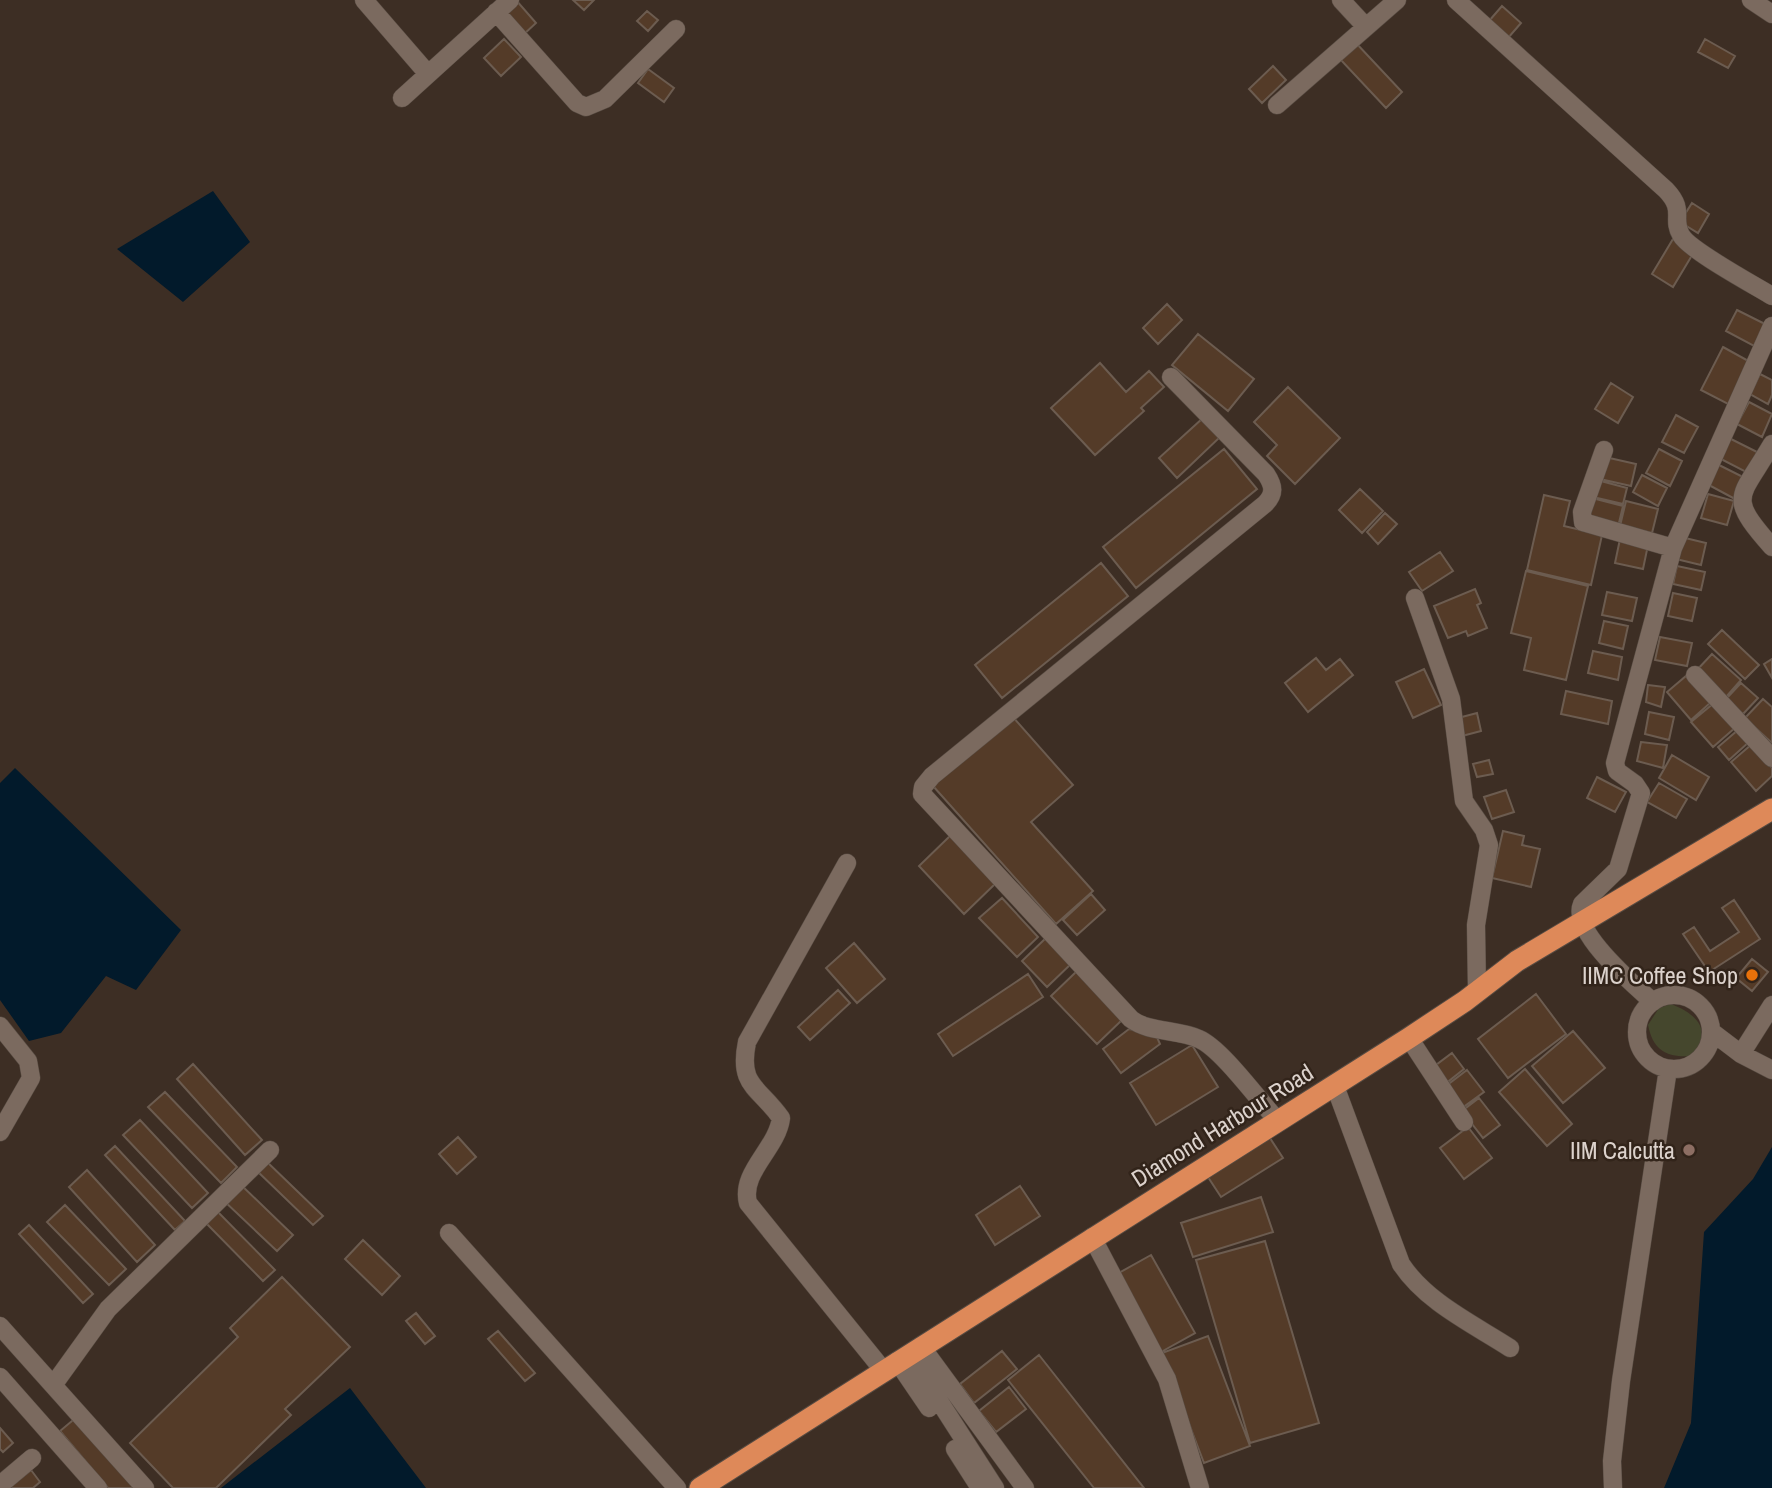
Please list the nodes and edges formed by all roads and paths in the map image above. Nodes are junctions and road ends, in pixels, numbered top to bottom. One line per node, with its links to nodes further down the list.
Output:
1 (364, 0): 10 (street)
2 (1341, 0): 8 (street)
3 (1397, 0): 8 (street)
4 (1456, 0): 13 (street)
5 (1751, 0): 7 (street)
6 (503, 6): 9 (street); 10 (street)
7 (1772, 14)
8 (1366, 27): 12 (street)
9 (676, 29)
10 (428, 74): 11 (street)
11 (402, 98)
12 (1277, 105)
13 (1772, 296)
14 (1772, 326): 19 (street)
15 (1171, 377): 36 (street)
16 (1772, 444): 18 (street)
17 (1604, 450): 19 (street)
18 (1772, 547)
19 (1673, 548): 25 (street)
20 (1415, 598): 26 (street)
21 (1695, 675): 22 (street)
22 (1772, 758)
23 (1772, 809): 25 (highway, Diamond Harbour Road)
24 (847, 863): 44 (street)
25 (1581, 922): 26 (highway, Diamond Harbour Road); 27 (street)
26 (1477, 991): 31 (highway, Diamond Harbour Road)
27 (1653, 1002): 30 (street); 33 (street)
28 (1772, 1005): 32 (street)
29 (0, 1026): 38 (street)
30 (1712, 1032): 32 (street); 33 (street)
31 (1409, 1038): 35 (highway, Diamond Harbour Road); 37 (street)
32 (1741, 1054): 34 (street)
33 (1668, 1069): 57 (street)
34 (1772, 1070)
35 (1335, 1086): 36 (highway, Diamond Harbour Road); 43 (street)
36 (1279, 1121): 41 (highway, Diamond Harbour Road)
37 (1464, 1122)
38 (0, 1132)
39 (270, 1150): 46 (street)
40 (449, 1233): 52 (street)
41 (1092, 1237): 44 (highway, Diamond Harbour Road); 56 (street)
42 (0, 1326): 46 (street)
43 (1510, 1348)
44 (902, 1358): 49 (highway, Diamond Harbour Road); 53 (street); 54 (street); 55 (street)
45 (0, 1377): 50 (street)
46 (54, 1384): 51 (street)
47 (32, 1458): 48 (street)
48 (0, 1485)
49 (709, 1486)
50 (98, 1488)
51 (145, 1488)
52 (677, 1488)
53 (979, 1488)
54 (995, 1488)
55 (1025, 1488)
56 (1200, 1488)
57 (1613, 1488)

